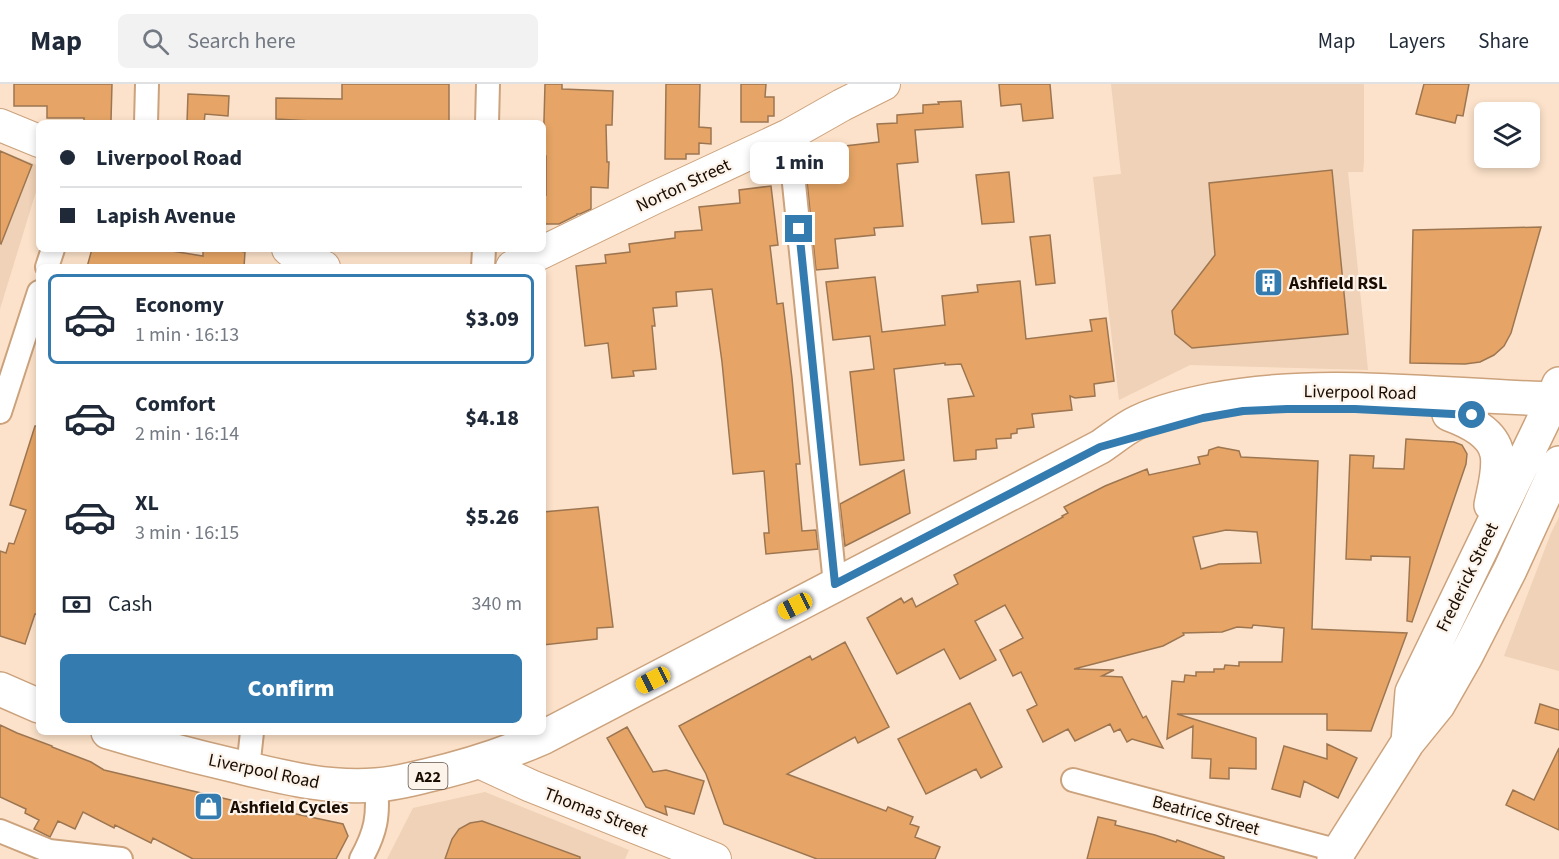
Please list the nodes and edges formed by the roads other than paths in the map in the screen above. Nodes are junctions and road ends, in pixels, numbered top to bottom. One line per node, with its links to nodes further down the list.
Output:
1 (147, 84): 5 (street)
2 (488, 84): 6 (street)
3 (884, 84): 4 (main road, Norton Street)
4 (842, 94): 8 (main road, Norton Street)
5 (146, 120)
6 (487, 120)
7 (0, 125): 9 (main road)
8 (789, 135): 10 (main road, Norton Street); 20 (street)
9 (36, 140)
10 (546, 250)
11 (543, 252): 12 (main road, Norton Street)
12 (518, 264)
13 (36, 301): 15 (street)
14 (1555, 403): 16 (main road, Liverpool Road / A22); 17 (main road, Liverpool Road / A22); 19 (main road, Frederick Street)
15 (0, 412)
16 (1449, 414): 17 (main road, Liverpool Road / A22); 19 (main road)
17 (1100, 447): 20 (main road, Liverpool Road / A22)
18 (1559, 464): 25 (main road, Frederick Street)
19 (1486, 536): 25 (main road, Frederick Street)
20 (835, 584): 26 (main road, Liverpool Road / A22)
21 (0, 689): 22 (main road)
22 (36, 705)
23 (118, 735): 27 (main road, Liverpool Road / A22)
24 (252, 735): 27 (street)
25 (1408, 742): 31 (main road, Frederick Street)
26 (479, 762): 29 (main road, Liverpool Road / A22); 34 (main road, Thomas Street)
27 (248, 769): 29 (main road, Liverpool Road / A22)
28 (1073, 780): 31 (street, Beatrice Street)
29 (376, 785): 33 (street)
30 (0, 831): 32 (street)
31 (1336, 855)
32 (122, 859)
33 (362, 859)
34 (715, 859)

